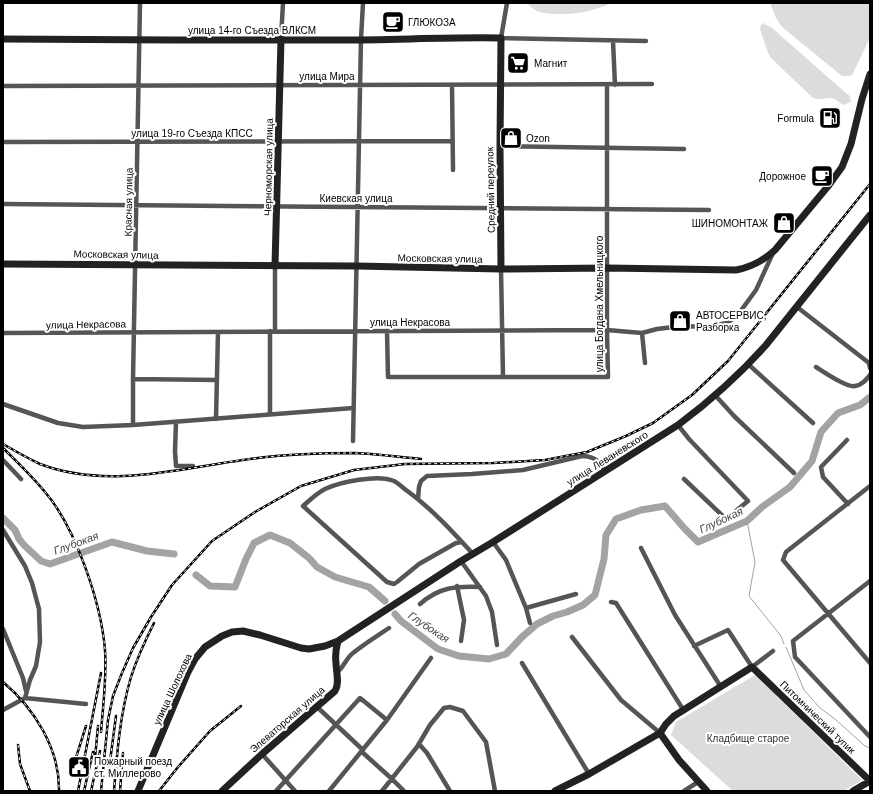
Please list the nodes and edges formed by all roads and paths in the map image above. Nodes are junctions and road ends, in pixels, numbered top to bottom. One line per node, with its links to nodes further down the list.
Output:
1 (140, 3): 9 (street, Красная улица)
2 (283, 3): 7 (street, Черноморская улица)
3 (363, 3): 8 (street)
4 (507, 3): 5 (street, Средний переулок)
5 (501, 38): 8 (street, улица 14-го Съезда ВЛКСМ); 10 (street); 17 (street, Средний переулок)
6 (3, 39): 9 (street, улица 14-го Съезда ВЛКСМ)
7 (281, 39): 8 (street, улица 14-го Съезда ВЛКСМ); 9 (street, улица 14-го Съезда ВЛКСМ); 14 (street, Черноморская улица)
8 (361, 39): 15 (street)
9 (139, 40): 21 (street, Красная улица)
10 (613, 41): 11 (street); 19 (street)
11 (646, 41)
12 (870, 74): 39 (street, Московская улица)
13 (652, 84): 19 (street, улица Мира)
14 (280, 85): 15 (street, улица Мира); 21 (street, улица Мира); 22 (street, Черноморская улица)
15 (360, 85): 16 (street, улица Мира); 23 (street)
16 (452, 85): 17 (street, улица Мира); 24 (street)
17 (500, 85): 18 (street, улица Мира); 27 (street, Средний переулок)
18 (608, 85): 19 (street, улица Мира); 28 (street, улица Богдана Хмельницкого)
19 (615, 85)
20 (3, 86): 21 (street, улица Мира)
21 (138, 86): 26 (street, Красная улица)
22 (278, 141): 23 (street, улица 19-го Съезда КПСС); 26 (street, улица 19-го Съезда КПСС); 33 (street, Черноморская улица)
23 (358, 141): 24 (street, улица 19-го Съезда КПСС); 34 (street)
24 (452, 141): 30 (street)
25 (3, 142): 26 (street, улица 19-го Съезда КПСС)
26 (138, 142): 32 (street, Красная улица)
27 (500, 146): 28 (street); 35 (street, Средний переулок)
28 (608, 148): 29 (street); 36 (street, улица Богдана Хмельницкого)
29 (684, 149)
30 (453, 170)
31 (3, 204): 32 (street, Киевская улица)
32 (137, 205): 33 (street, Киевская улица); 41 (street, Красная улица)
33 (276, 206): 34 (street, Киевская улица); 42 (street, Черноморская улица)
34 (357, 207): 35 (street, Киевская улица); 43 (street)
35 (501, 208): 36 (street, Киевская улица); 45 (street, Средний переулок)
36 (608, 209): 37 (street, Киевская улица); 44 (street, улица Богдана Хмельницкого)
37 (709, 210)
38 (870, 215): 46 (street, улица Леваневского)
39 (775, 250): 44 (street, Московская улица); 55 (street, улица Некрасова)
40 (3, 264): 41 (street, Московская улица)
41 (135, 264): 42 (street, Московская улица); 52 (street, Красная улица)
42 (276, 266): 43 (street, Московская улица); 48 (street, Черноморская улица)
43 (356, 266): 45 (street, Московская улица); 49 (street)
44 (608, 268): 45 (street, Московская улица); 47 (street, улица Богдана Хмельницкого)
45 (501, 269): 51 (street, Средний переулок)
46 (797, 307): 57 (street, улица Леваневского); 59 (street)
47 (607, 330): 51 (street, улица Некрасова); 55 (street, улица Некрасова); 61 (street, улица Богдана Хмельницкого)
48 (272, 331): 49 (street, улица Некрасова); 53 (street, улица Некрасова); 67 (street, Черноморская улица)
49 (355, 331): 50 (street, улица Некрасова); 66 (street)
50 (387, 331): 51 (street, улица Некрасова); 61 (street, улица Богдана Хмельницкого)
51 (502, 331): 61 (street, Средний переулок)
52 (134, 332): 53 (street, улица Некрасова); 54 (street, улица Некрасова); 62 (street, Красная улица)
53 (218, 332): 63 (street)
54 (3, 333)
55 (642, 333): 56 (street)
56 (645, 363)
57 (748, 364): 64 (street, улица Леваневского); 70 (street)
58 (816, 367): 60 (street)
59 (870, 368)
60 (870, 375)
61 (503, 377)
62 (133, 379): 63 (street); 72 (street, Красная улица)
63 (217, 380): 68 (street)
64 (715, 395): 71 (street, улица Леваневского); 78 (street)
65 (3, 404): 72 (street)
66 (353, 408): 67 (street); 74 (street)
67 (270, 414): 68 (street)
68 (216, 419): 69 (street)
69 (176, 422): 72 (street); 76 (street)
70 (813, 423)
71 (678, 425): 77 (street, улица Леваневского); 80 (street)
72 (133, 426)
73 (847, 440): 83 (street)
74 (353, 441)
75 (3, 460): 79 (street)
76 (193, 466)
77 (606, 471): 82 (street); 86 (street, улица Леваневского)
78 (794, 473)
79 (21, 479)
80 (684, 479)
81 (870, 486): 83 (street)
82 (418, 499): 85 (street); 85 (street)
83 (848, 504): 97 (street)
84 (3, 530): 114 (street)
85 (462, 542): 88 (street)
86 (493, 542): 88 (street, улица Леваневского); 96 (street)
87 (641, 548): 105 (street)
88 (473, 554): 89 (street, улица Леваневского)
89 (461, 561): 92 (street); 102 (street, улица Леваневского)
90 (870, 581): 97 (street)
91 (457, 586): 92 (street); 95 (street); 103 (street)
92 (480, 587): 104 (street)
93 (576, 594): 96 (street)
94 (611, 602): 118 (street)
95 (420, 604)
96 (526, 608): 98 (street)
97 (829, 613): 110 (street); 122 (street)
98 (530, 623)
99 (389, 628): 112 (street, Элеваторская улица)
100 (3, 629): 114 (street)
101 (572, 637): 121 (street)
102 (338, 641): 106 (street, улица Леваневского); 112 (street)
103 (461, 641)
104 (497, 645)
105 (694, 646): 111 (street); 113 (street)
106 (301, 648): 131 (street, улица Шолохова)
107 (773, 651): 111 (street)
108 (431, 658): 119 (street)
109 (522, 663): 126 (street)
110 (870, 663)
111 (752, 667): 113 (street); 129 (street, Питомнический тупик)
112 (337, 672): 116 (street, Элеваторская улица)
113 (720, 687): 118 (street)
114 (25, 696): 115 (street); 117 (street)
115 (86, 704)
116 (316, 706): 120 (street); 125 (street, Элеваторская улица)
117 (3, 710)
118 (684, 711): 121 (street)
119 (387, 720): 120 (street); 124 (street)
120 (336, 725): 124 (street); 128 (street)
121 (660, 733): 126 (street); 130 (street)
122 (870, 737)
123 (419, 744): 127 (street); 138 (street); 139 (street)
124 (362, 751): 127 (street); 135 (street)
125 (262, 754): 128 (street); 132 (street, Элеваторская улица)
126 (589, 774): 140 (street)
127 (392, 779): 136 (street); 137 (street)
128 (286, 781): 133 (street); 134 (street)
129 (870, 781): 143 (street)
130 (698, 782): 141 (street); 142 (street)
131 (138, 791)
132 (222, 791)
133 (276, 791)
134 (295, 791)
135 (329, 791)
136 (382, 791)
137 (404, 791)
138 (450, 791)
139 (495, 791)
140 (555, 791)
141 (684, 791)
142 (707, 791)
143 (853, 791)

